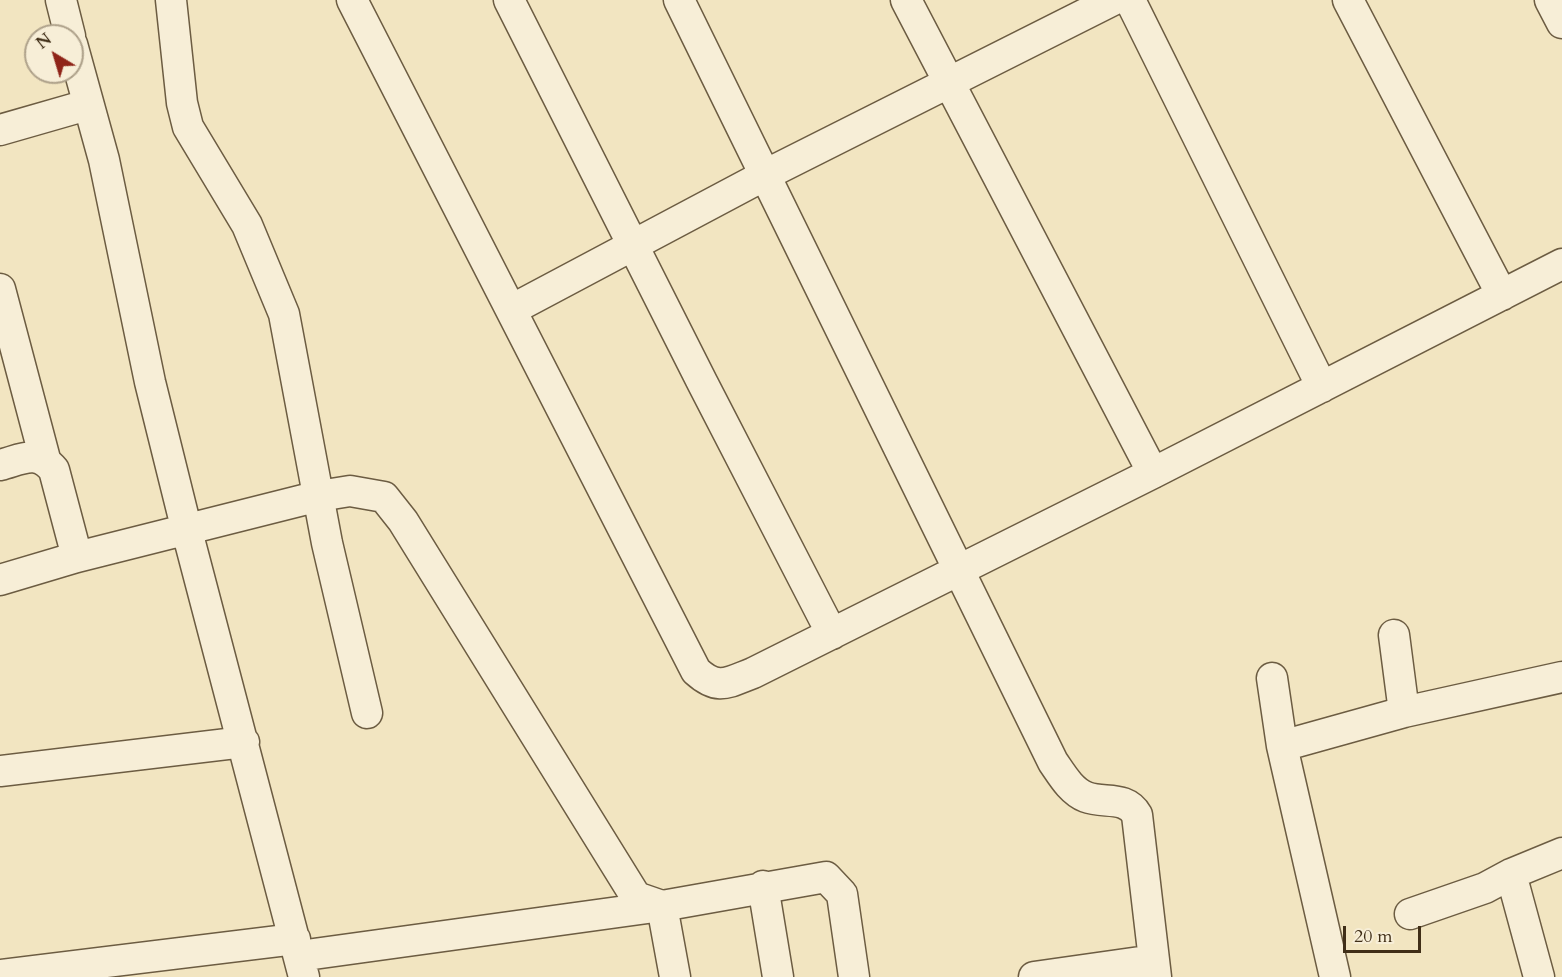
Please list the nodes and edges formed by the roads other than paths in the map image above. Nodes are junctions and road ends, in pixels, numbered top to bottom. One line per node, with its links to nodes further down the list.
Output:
1 (61, 0): 12 (street)
2 (171, 0): 27 (street)
3 (352, 0): 22 (street)
4 (509, 0): 18 (street)
5 (679, 0): 17 (street)
6 (906, 0): 13 (street)
7 (1113, 0): 13 (street)
8 (1130, 0): 23 (street)
9 (1348, 0): 21 (street)
10 (1550, 0): 11 (street)
11 (1562, 23)
12 (67, 24)
13 (950, 83): 17 (street); 26 (street)
14 (82, 84): 15 (street)
15 (87, 105): 16 (street); 28 (street)
16 (0, 130)
17 (766, 174): 18 (street); 30 (street)
18 (633, 247): 22 (street); 32 (street)
19 (1562, 264): 21 (street)
20 (0, 289): 24 (street)
21 (1502, 295): 23 (street)
22 (511, 310): 32 (street)
23 (1322, 387): 26 (street)
24 (45, 459): 25 (street); 29 (street)
25 (0, 465)
26 (1153, 473): 30 (street)
27 (319, 496): 28 (street); 37 (street); 44 (street)
28 (187, 531): 29 (street); 38 (street)
29 (76, 557): 31 (street)
30 (959, 569): 32 (street); 47 (street)
31 (0, 580)
32 (832, 634)
33 (1394, 635): 36 (street)
34 (1562, 677): 36 (street)
35 (1272, 678): 39 (street)
36 (1404, 712): 39 (street)
37 (367, 713)
38 (244, 742): 40 (street); 46 (street)
39 (1282, 746): 53 (street)
40 (0, 771)
41 (1562, 853): 42 (street)
42 (1511, 874): 45 (street); 54 (street)
43 (763, 886): 44 (street); 50 (street); 51 (street)
44 (662, 906): 46 (street); 49 (street)
45 (1410, 914)
46 (299, 958): 48 (street)
47 (1155, 968): 52 (street)
48 (0, 975)
49 (675, 977)
50 (778, 977)
51 (854, 977)
52 (1034, 977)
53 (1335, 977)
54 (1539, 977)

